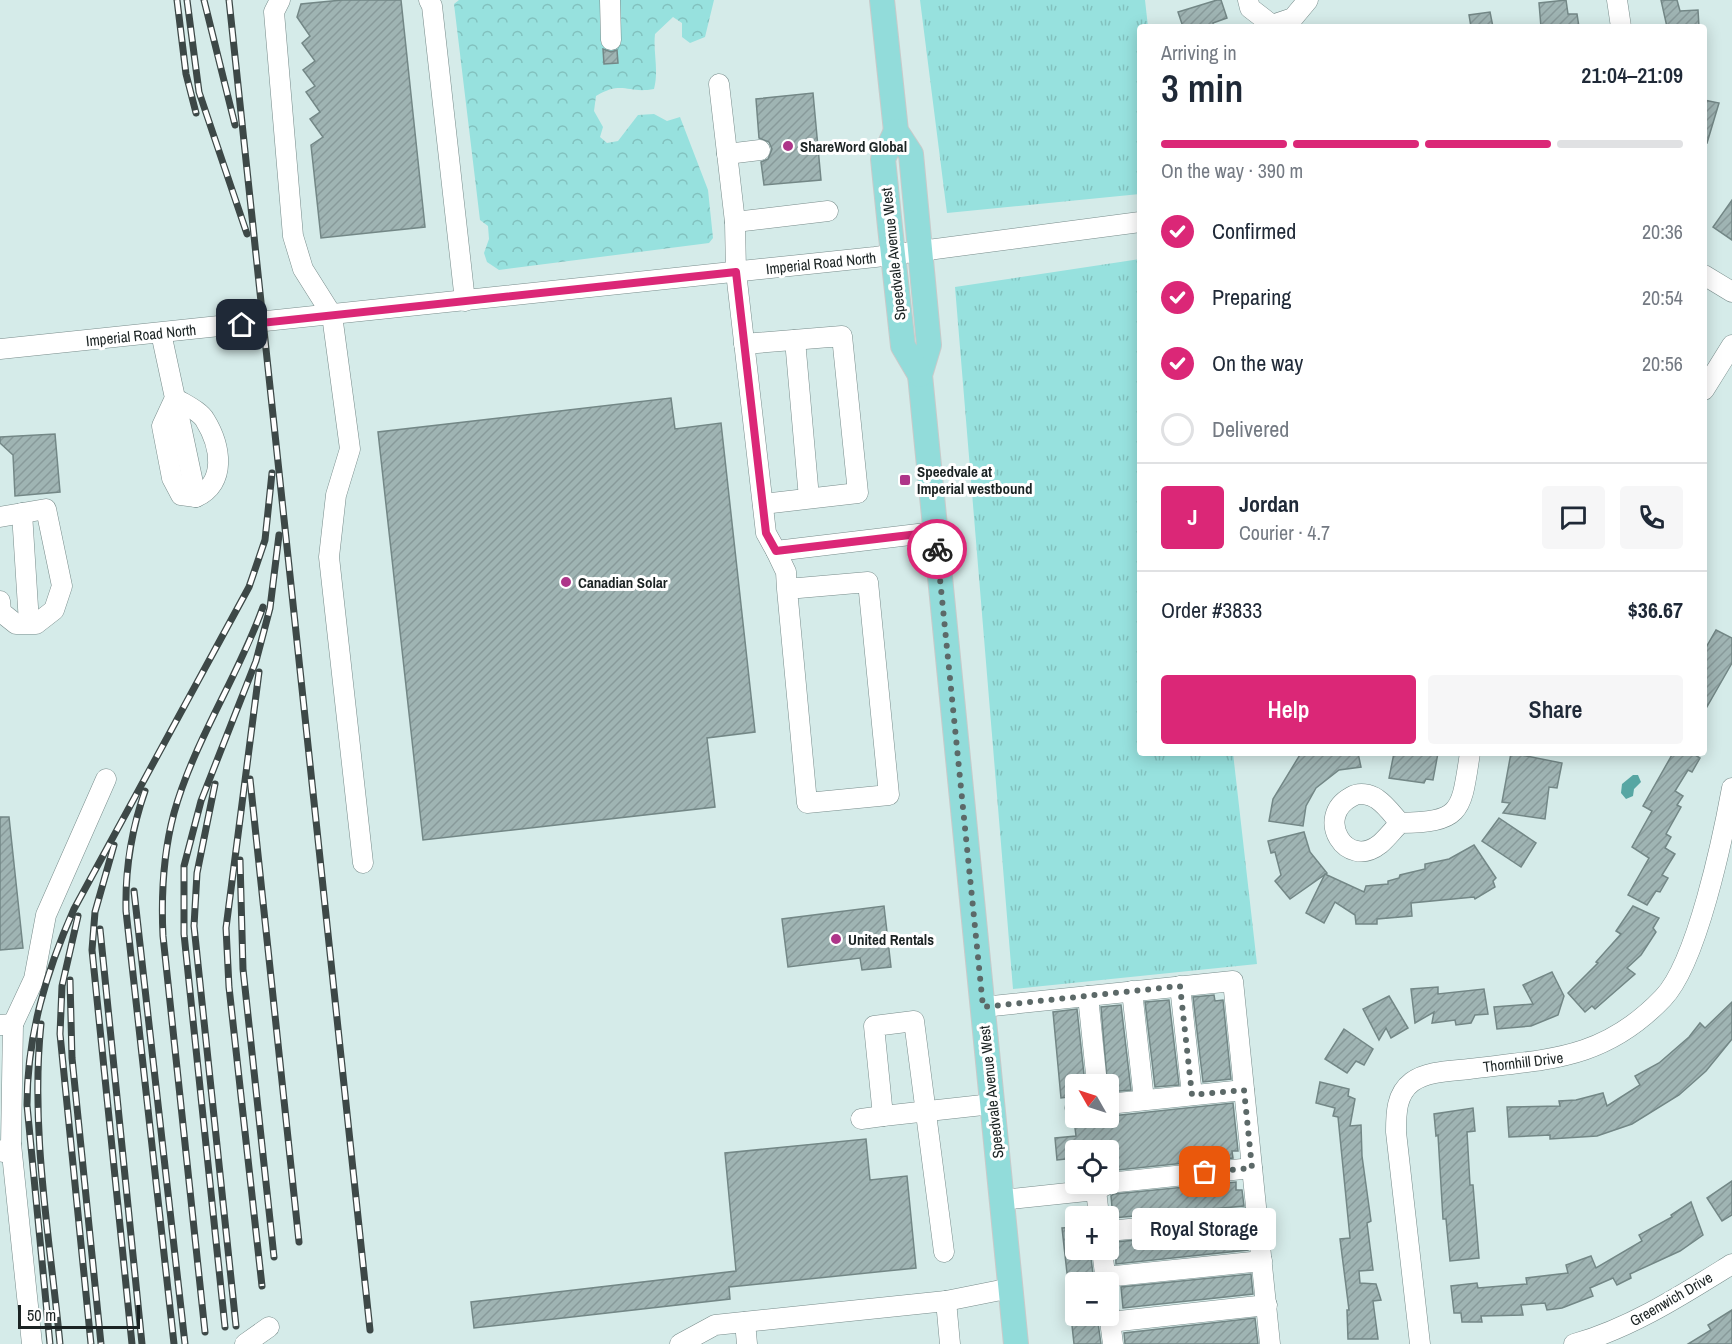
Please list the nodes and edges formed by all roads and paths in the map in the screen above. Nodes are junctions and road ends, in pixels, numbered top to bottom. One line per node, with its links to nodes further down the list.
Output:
1 (280, 0): 25 (street)
2 (429, 0): 24 (street)
3 (610, 0): 11 (street)
4 (882, 0): 13 (main road, Speedvale Avenue West)
5 (1248, 0): 8 (street)
6 (1308, 0): 9 (street)
7 (1617, 0): 10 (street)
8 (1271, 24)
9 (1275, 24)
10 (1621, 24)
11 (611, 40)
12 (719, 84): 15 (street)
13 (896, 131): 19 (main road, Speedvale Avenue West); 20 (main road, Speedvale Avenue West)
14 (760, 150): 15 (street)
15 (727, 154): 17 (street)
16 (828, 211): 17 (street)
17 (735, 222): 21 (street)
18 (1137, 222): 19 (street, Imperial Road North)
19 (920, 251): 20 (street, Imperial Road North); 31 (main road, Speedvale Avenue West)
20 (893, 255): 21 (street, Imperial Road North); 31 (main road, Speedvale Avenue West)
21 (736, 272): 24 (street, Imperial Road North); 28 (street)
22 (1707, 277): 23 (street)
23 (1732, 292)
24 (465, 301): 25 (street, Imperial Road North)
25 (332, 315): 26 (street, Imperial Road North); 48 (street)
26 (161, 333): 30 (street, Imperial Road North); 33 (street)
27 (795, 340): 28 (street); 34 (street); 34 (street)
28 (744, 344): 35 (street)
29 (1732, 345): 32 (street)
30 (0, 349)
31 (920, 375): 38 (main road, Speedvale Avenue West)
32 (1707, 385)
33 (176, 398): 33 (street)
34 (809, 498): 35 (street)
35 (763, 504): 39 (street)
36 (22, 513): 37 (street); 42 (street); 42 (street)
37 (0, 517)
38 (935, 532): 39 (street); 52 (main road, Speedvale Avenue West)
39 (776, 551): 40 (street)
40 (787, 589): 40 (street)
41 (0, 602): 42 (street)
42 (29, 623)
43 (1469, 756): 46 (street)
44 (106, 779): 53 (street)
45 (1732, 788): 47 (street, Thornhill Drive)
46 (1400, 824)
47 (1727, 847): 89 (street, Thornhill Drive)
48 (363, 863)
49 (1180, 986): 50 (street); 55 (street); 56 (street)
50 (1132, 991): 51 (street); 57 (street)
51 (1088, 996): 52 (street); 54 (street)
52 (983, 1007): 59 (main road, Speedvale Avenue West)
53 (7, 1025): 63 (street)
54 (1096, 1074)
55 (1244, 1090): 56 (street); 64 (street)
56 (1192, 1095): 57 (street)
57 (1144, 1100): 58 (street)
58 (1119, 1103)
59 (992, 1104): 60 (street); 67 (main road, Speedvale Avenue West)
60 (925, 1109): 61 (street); 61 (street); 70 (street)
61 (883, 1116): 62 (street)
62 (861, 1119)
63 (6, 1149): 81 (street)
64 (1252, 1168): 65 (street); 68 (street)
65 (1119, 1184)
66 (1065, 1191): 67 (street)
67 (1002, 1200): 74 (main road, Speedvale Avenue West)
68 (1257, 1217): 69 (street); 71 (street)
69 (1119, 1230)
70 (944, 1252)
71 (1262, 1261): 73 (street); 76 (street)
72 (1732, 1264): 90 (street, Greenwich Drive)
73 (1119, 1278)
74 (1011, 1288): 75 (street); 86 (main road, Speedvale Avenue West)
75 (946, 1301): 78 (street); 85 (street)
76 (1267, 1305): 77 (street); 88 (street)
77 (1119, 1312)
78 (745, 1322): 83 (street); 84 (street)
79 (1111, 1326): 87 (street)
80 (269, 1327): 82 (street)
81 (32, 1344)
82 (245, 1344)
83 (680, 1344)
84 (747, 1344)
85 (950, 1344)
86 (1016, 1344)
87 (1113, 1344)
88 (1270, 1344)
89 (1420, 1344)
90 (1574, 1344)

